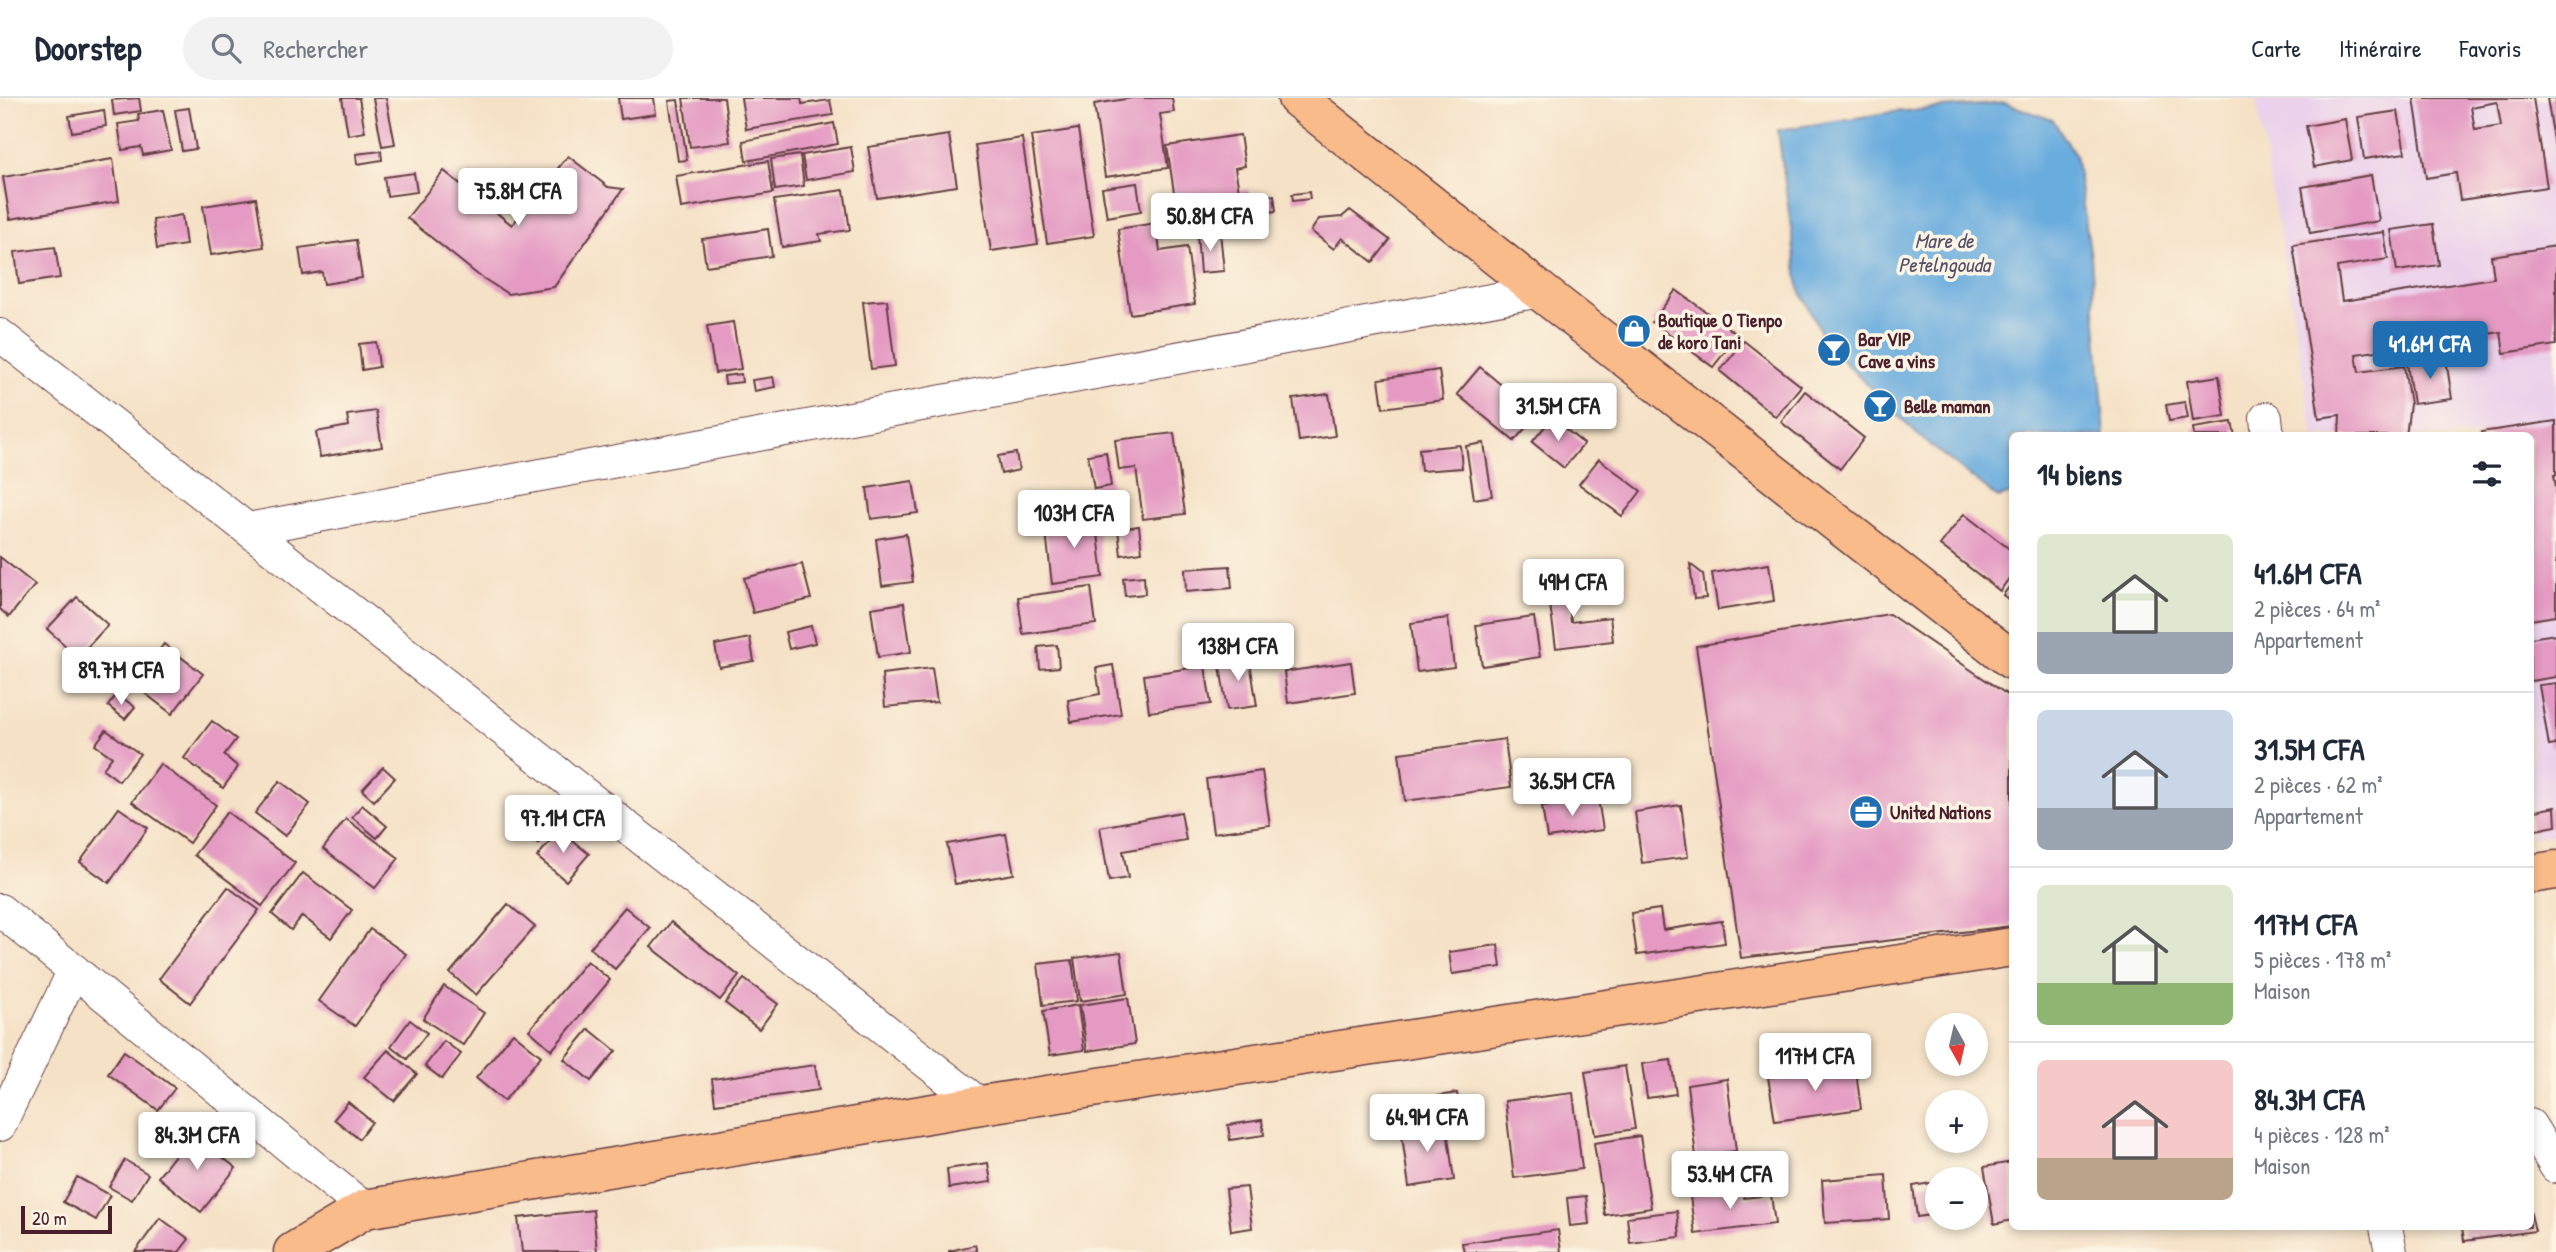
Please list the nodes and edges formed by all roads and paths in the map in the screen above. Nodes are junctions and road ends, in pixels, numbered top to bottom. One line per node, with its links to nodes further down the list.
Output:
1 (1297, 98): 2 (main road)
2 (1540, 291): 4 (street); 5 (main road)
3 (0, 335): 4 (street)
4 (248, 529): 11 (street)
5 (2009, 658)
6 (2556, 870): 7 (main road)
7 (2534, 873)
8 (0, 910): 10 (street)
9 (2009, 947): 11 (main road)
10 (74, 970): 12 (street); 15 (street)
11 (981, 1105): 15 (main road)
12 (0, 1125)
13 (2534, 1131): 14 (street)
14 (2556, 1167)
15 (365, 1209): 17 (main road)
16 (2387, 1230): 18 (street)
17 (293, 1252)
18 (2391, 1252)

